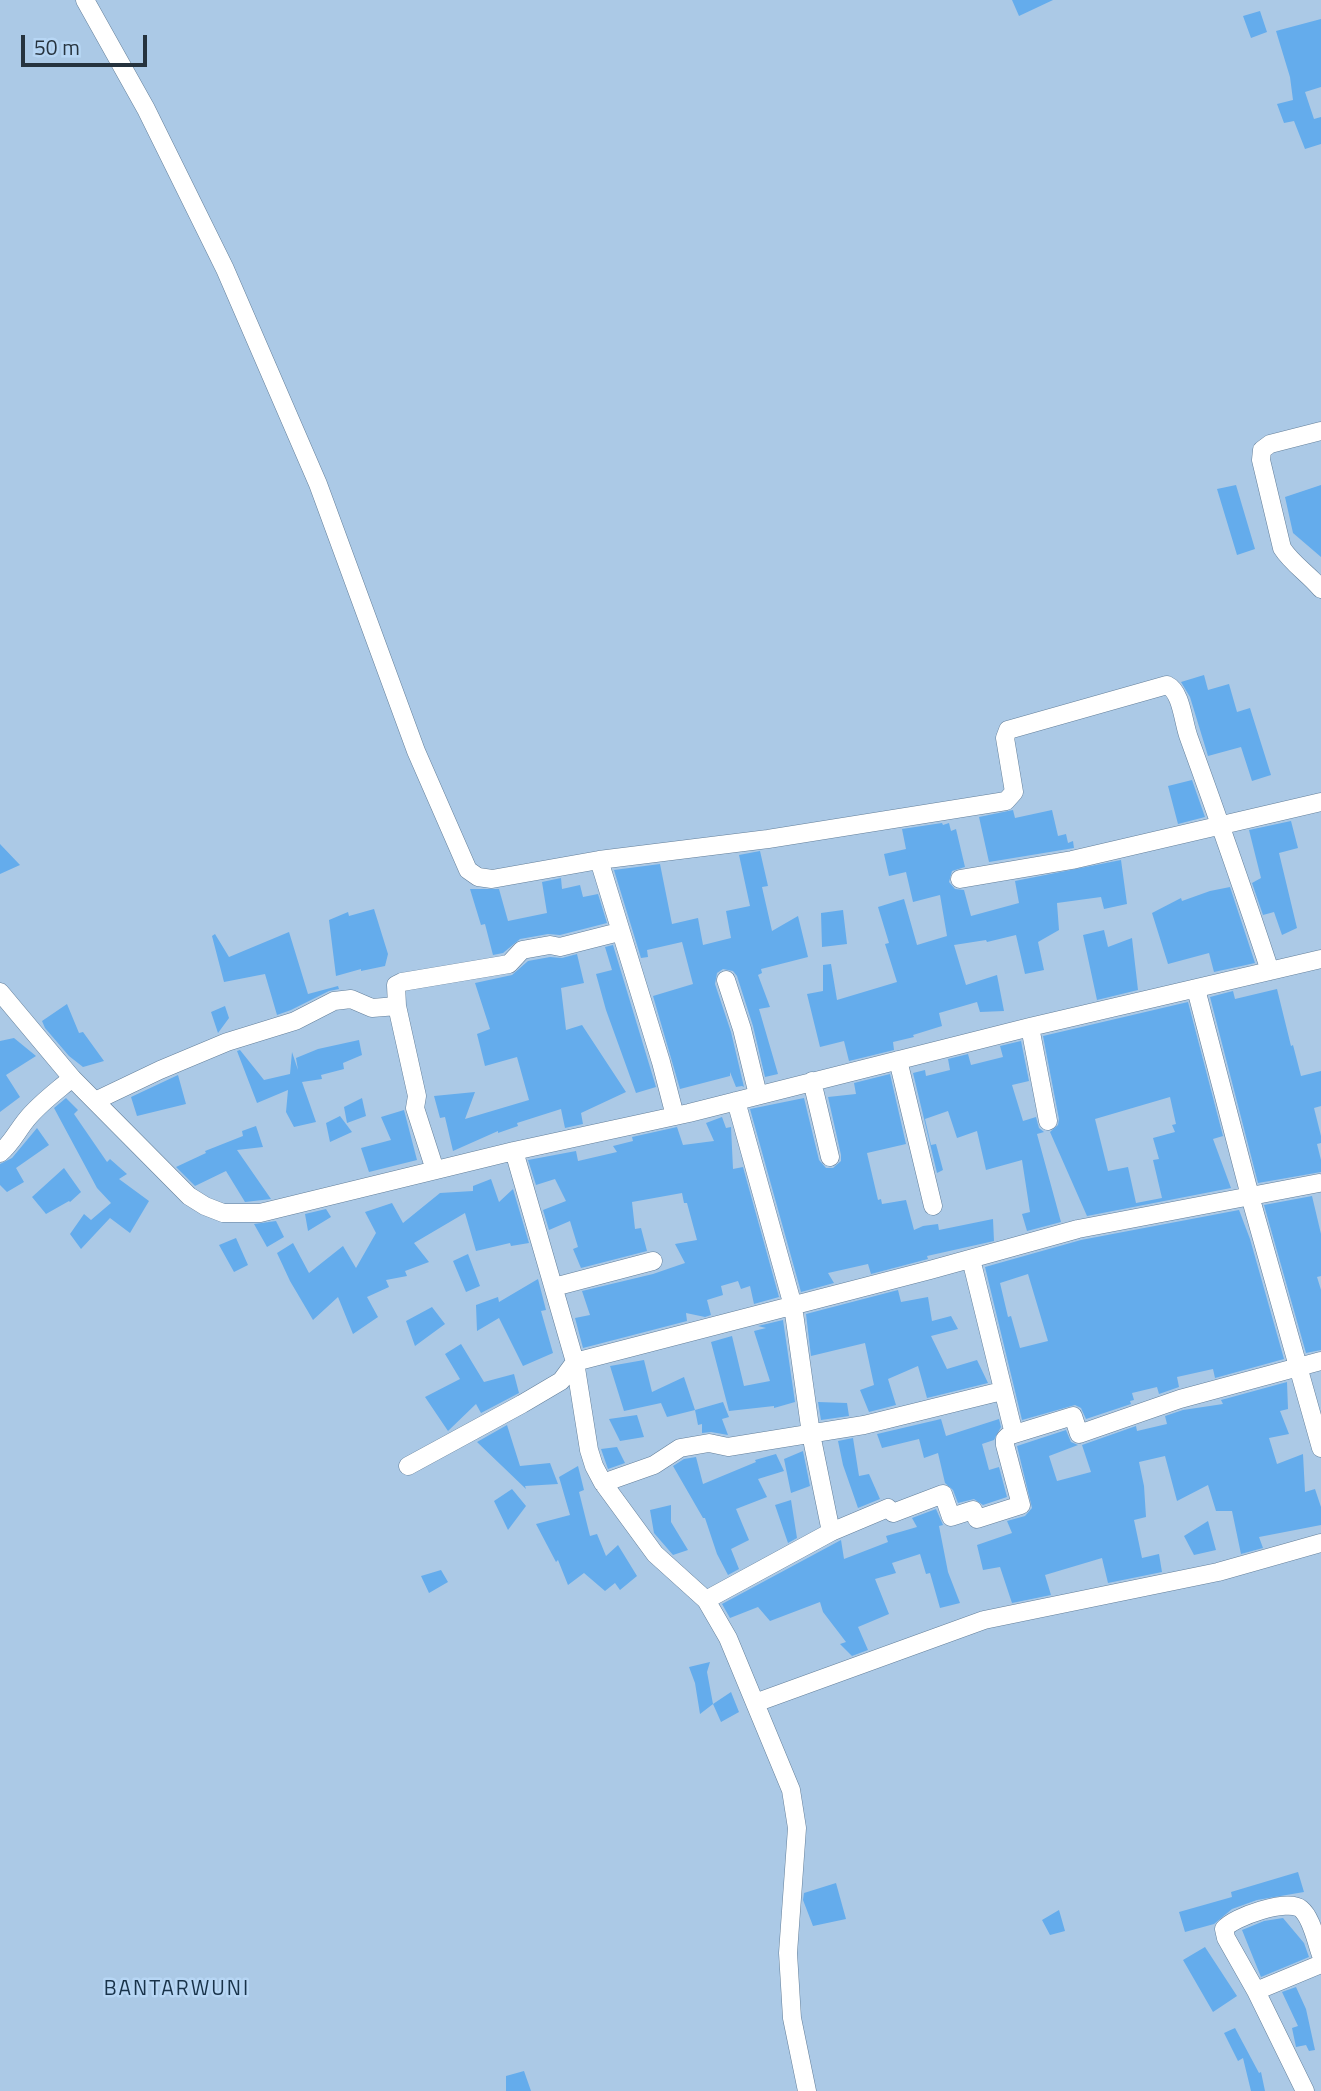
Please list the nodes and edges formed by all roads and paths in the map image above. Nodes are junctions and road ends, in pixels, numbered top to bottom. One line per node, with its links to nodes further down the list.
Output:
1 (85, 0): 6 (street)
2 (1321, 431): 3 (street)
3 (1321, 589)
4 (1321, 802): 5 (street)
5 (1222, 825): 6 (street); 7 (street); 10 (street)
6 (598, 860): 8 (street)
7 (960, 879)
8 (619, 932): 14 (street); 22 (street)
9 (1321, 959): 10 (street)
10 (1270, 971): 12 (street)
11 (726, 980): 19 (street)
12 (1196, 989): 15 (street); 29 (street)
13 (0, 992): 17 (street)
14 (397, 1006): 20 (street); 27 (street)
15 (1031, 1027): 16 (street); 23 (street)
16 (898, 1060): 18 (street); 30 (street)
17 (72, 1077): 20 (street); 25 (street)
18 (812, 1081): 19 (street); 26 (street)
19 (758, 1095): 21 (street)
20 (95, 1101): 27 (street)
21 (736, 1101): 22 (street); 34 (street)
22 (675, 1116): 24 (street)
23 (1048, 1121)
24 (514, 1150): 27 (street); 33 (street)
25 (0, 1153)
26 (830, 1157)
27 (435, 1170)
28 (1319, 1183): 29 (street)
29 (1250, 1196): 31 (street); 37 (street)
30 (933, 1206)
31 (971, 1259): 34 (street); 38 (street)
32 (653, 1261): 33 (street)
33 (554, 1287): 36 (street)
34 (793, 1306): 36 (street); 39 (street)
35 (1321, 1361): 37 (street)
36 (575, 1362): 42 (street); 43 (street)
37 (1299, 1366): 40 (street); 41 (street)
38 (1002, 1391): 39 (street); 40 (street)
39 (811, 1434): 43 (street); 44 (street)
40 (1014, 1434): 44 (street)
41 (1321, 1448)
42 (408, 1466)
43 (603, 1483): 46 (street)
44 (831, 1532): 46 (street)
45 (1321, 1543): 47 (street)
46 (706, 1600): 47 (street)
47 (755, 1703): 51 (street)
48 (1321, 1955): 50 (street)
49 (1321, 1964): 50 (street)
50 (1256, 1991): 52 (street)
51 (807, 2091)
52 (1305, 2091)

